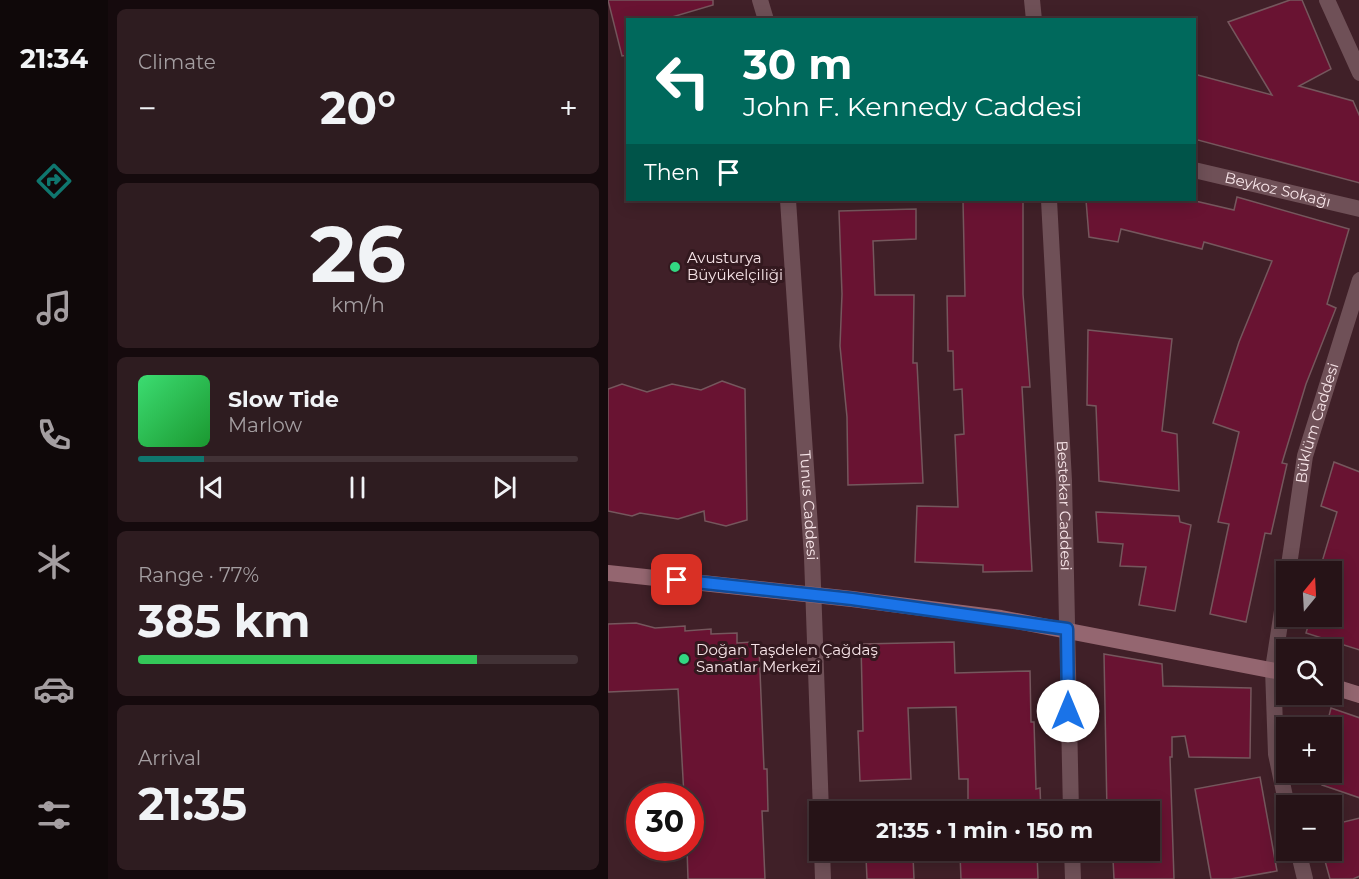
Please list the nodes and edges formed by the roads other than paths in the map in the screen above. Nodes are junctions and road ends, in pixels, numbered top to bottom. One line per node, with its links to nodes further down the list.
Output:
1 (760, 0): 4 (street)
2 (1032, 0): 5 (street)
3 (1327, 0): 6 (street)
4 (765, 18)
5 (1034, 18)
6 (1360, 73)
7 (1196, 170): 10 (street, Beykoz Sokağı)
8 (788, 201): 14 (street, Tunus Caddesi)
9 (1049, 201): 15 (street, Bestekar Caddesi)
10 (1360, 209)
11 (1360, 280): 12 (street, Büklüm Caddesi)
12 (1290, 561)
13 (608, 573): 14 (main road)
14 (815, 595): 15 (main road); 21 (street, Tunus Caddesi)
15 (1067, 629): 16 (main road); 22 (street, Bestekar Caddesi)
16 (1276, 670)
17 (1342, 689): 18 (main road)
18 (1360, 695)
19 (1278, 705): 20 (street)
20 (1285, 795)
21 (821, 801)
22 (1071, 801)
23 (822, 861): 26 (street)
24 (1072, 861): 27 (street)
25 (1301, 861): 28 (street)
26 (823, 879)
27 (1073, 879)
28 (1305, 879)

